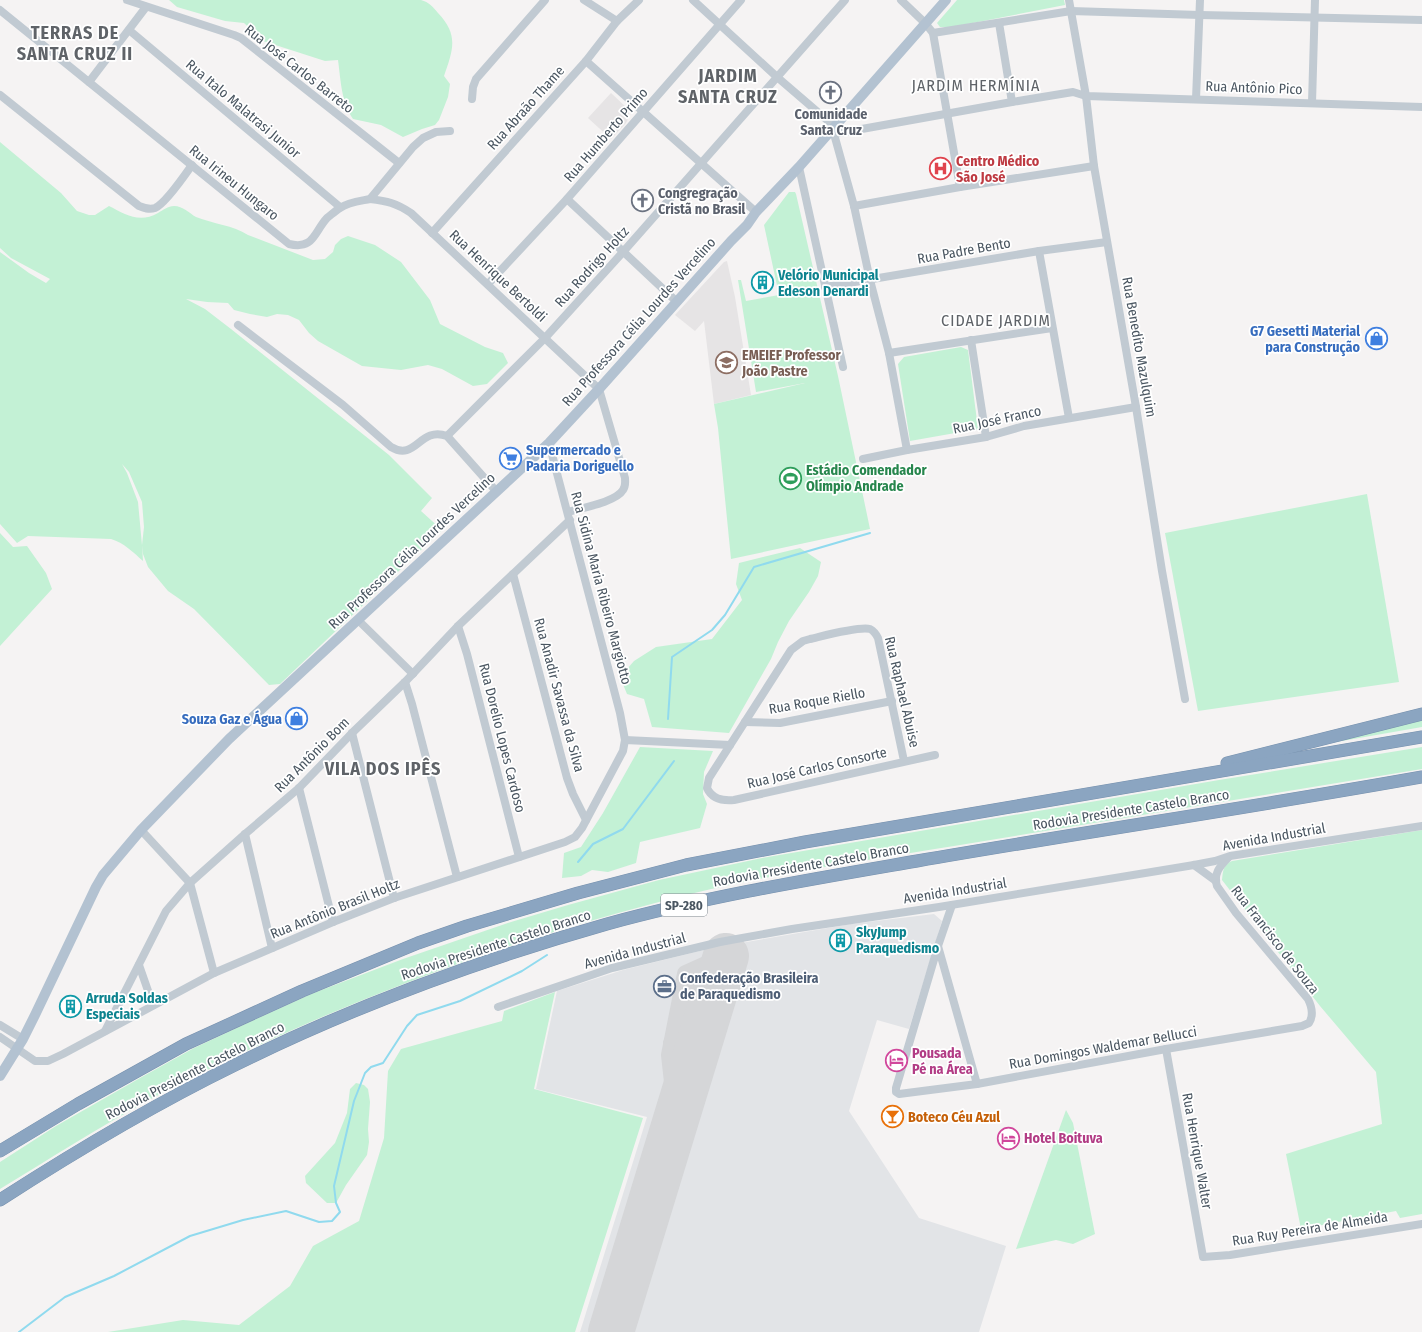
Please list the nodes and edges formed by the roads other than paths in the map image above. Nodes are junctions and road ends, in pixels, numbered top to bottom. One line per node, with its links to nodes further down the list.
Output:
1 (127, 0): 13 (street, Rua José Carlos Barreto)
2 (545, 0): 30 (street)
3 (584, 0): 19 (street)
4 (639, 0): 19 (street, Rua Abraão Thame)
5 (693, 0): 22 (street)
6 (741, 0): 22 (street, Rua Humberto Primo)
7 (845, 0): 26 (street, Rua Rodrigo Holtz)
8 (901, 0): 21 (street)
9 (946, 0): 21 (main road, Rua Professora Célia Lourdes Vercelino)
10 (1069, 0): 15 (street, Rua Benedito Mazulquim)
11 (1200, 0): 16 (street)
12 (1315, 0): 17 (street)
13 (146, 7): 23 (street); 39 (street, Rua José Carlos Barreto)
14 (0, 10): 27 (street, Rua Irineu Hungaro)
15 (1071, 11): 16 (street); 20 (street); 29 (street, Rua Benedito Mazulquim)
16 (1200, 16): 17 (street); 31 (street)
17 (1315, 17): 18 (street); 33 (street)
18 (1422, 20)
19 (617, 21): 25 (street, Rua Abraão Thame)
20 (999, 22): 24 (street); 32 (street)
21 (925, 23): 24 (street); 37 (main road, Rua Professora Célia Lourdes Vercelino)
22 (720, 25): 26 (street); 35 (street, Rua Humberto Primo)
23 (129, 30): 27 (street); 48 (street, Rua Italo Malatrasi Junior)
24 (933, 32): 36 (street)
25 (586, 61): 35 (street); 50 (street, Rua Abraão Thame)
26 (777, 77): 37 (street); 40 (street, Rua Rodrigo Holtz)
27 (89, 82): 41 (street, Rua Irineu Hungaro)
28 (0, 95): 41 (street)
29 (1086, 96): 31 (street, Rua Antônio Pico); 32 (street, Rua Antônio Pico); 42 (street, Rua Benedito Mazulquim)
30 (472, 99)
31 (1196, 100): 33 (street, Rua Antônio Pico)
32 (1012, 102): 36 (street, Rua Antônio Pico)
33 (1312, 103): 34 (street, Rua Antônio Pico)
34 (1422, 107)
35 (643, 112): 40 (street); 46 (street, Rua Humberto Primo)
36 (946, 114): 37 (street, Rua Antônio Pico); 44 (street)
37 (834, 130): 43 (main road, Rua Professora Célia Lourdes Vercelino); 47 (street)
38 (450, 131): 39 (street)
39 (399, 163): 45 (street)
40 (701, 164): 49 (street); 53 (street, Rua Rodrigo Holtz)
41 (192, 165): 48 (street, Rua Irineu Hungaro)
42 (1094, 166): 44 (street); 51 (street, Rua Benedito Mazulquim)
43 (799, 167): 49 (main road, Rua Professora Célia Lourdes Vercelino); 56 (street)
44 (960, 187): 47 (street)
45 (370, 199): 48 (street, Rua Irineu Hungaro); 50 (street, Rua Henrique Bertoldi)
46 (567, 199): 53 (street); 55 (street, Rua Humberto Primo)
47 (854, 206): 54 (street)
48 (340, 208)
49 (756, 212): 57 (main road, Rua Professora Célia Lourdes Vercelino)
50 (432, 232): 55 (street, Rua Henrique Bertoldi)
51 (1107, 242): 52 (street, Rua Padre Bento); 65 (street, Rua Benedito Mazulquim)
52 (1039, 251): 54 (street, Rua Padre Bento); 59 (street)
53 (623, 252): 57 (street); 60 (street, Rua Rodrigo Holtz)
54 (870, 280): 56 (street, Rua Padre Bento); 62 (street)
55 (488, 284): 60 (street, Rua Henrique Bertoldi)
56 (825, 287): 63 (street)
57 (677, 302): 64 (main road, Rua Professora Célia Lourdes Vercelino)
58 (238, 325): 67 (street)
59 (1052, 328): 61 (street); 66 (street)
60 (545, 338): 64 (street, Rua Henrique Bertoldi); 67 (street, Rua Rodrigo Holtz)
61 (971, 340): 62 (street); 68 (street)
62 (889, 353): 70 (street)
63 (844, 367)
64 (599, 389): 69 (main road, Rua Professora Célia Lourdes Vercelino); 73 (street)
65 (1136, 407): 66 (street, Rua José Franco); 79 (street, Rua Benedito Mazulquim)
66 (1069, 418): 68 (street, Rua José Franco)
67 (447, 436): 72 (street)
68 (986, 437): 70 (street, Rua José Franco)
69 (549, 443): 72 (main road, Rua Professora Célia Lourdes Vercelino); 73 (street, Rua Sidina Maria Ribeiro Margiotto)
70 (907, 450): 71 (street, Rua José Franco)
71 (863, 459)
72 (496, 491): 75 (main road, Rua Professora Célia Lourdes Vercelino)
73 (569, 516): 74 (street, Rua Antônio Bom); 85 (street, Rua Sidina Maria Ribeiro Margiotto)
74 (513, 574): 76 (street, Rua Antônio Bom); 94 (street, Rua Anadir Savassa da Silva)
75 (358, 620): 77 (street); 96 (main road, Rua Professora Célia Lourdes Vercelino)
76 (458, 626): 77 (street, Rua Antônio Bom); 99 (street, Rua Dorelio Lopes Cardoso)
77 (413, 674): 78 (street, Rua Antônio Bom)
78 (405, 682): 83 (street, Rua Antônio Bom); 101 (street)
79 (1185, 699)
80 (892, 701): 82 (street, Rua Roque Riello); 82 (street, Rua Raphael Abuise); 88 (street, Rua Raphael Abuise)
81 (1422, 714): 90 (highway)
82 (745, 722): 86 (street)
83 (352, 733): 92 (street, Rua Antônio Bom); 104 (street)
84 (1422, 737): 90 (highway, Rodovia Presidente Castelo Branco)
85 (625, 740): 86 (street); 94 (street, Rua Antônio Brasil Holtz)
86 (730, 745): 88 (street, Rua José Carlos Consorte)
87 (935, 755): 88 (street, Rua José Carlos Consorte)
88 (904, 762)
89 (1422, 777): 93 (highway, Rodovia Presidente Castelo Branco / SP-280)
90 (1154, 782): 122 (highway, Rodovia Presidente Castelo Branco)
91 (1422, 783): 93 (highway)
92 (299, 788): 97 (street, Rua Antônio Bom); 106 (street)
93 (1364, 788): 123 (highway, Rodovia Presidente Castelo Branco / SP-280)
94 (586, 820): 99 (street, Rua Antônio Brasil Holtz)
95 (1422, 826): 98 (street, Avenida Industrial)
96 (141, 830): 103 (street); 117 (main road, Rua Professora Célia Lourdes Vercelino)
97 (245, 834): 103 (street, Rua Antônio Bom); 108 (street)
98 (1230, 856): 100 (street, Avenida Industrial); 102 (street, Rua Francisco de Souza)
99 (519, 857): 101 (street, Rua Antônio Brasil Holtz)
100 (1194, 865): 102 (street); 105 (street, Avenida Industrial)
101 (457, 877): 104 (street, Rua Antônio Brasil Holtz)
102 (1216, 881): 113 (street, Rua Francisco de Souza)
103 (190, 883): 109 (street, Rua Antônio Bom); 110 (street)
104 (394, 898): 106 (street, Rua Antônio Brasil Holtz)
105 (952, 905): 107 (street); 112 (street, Avenida Industrial)
106 (333, 922): 108 (street, Rua Antônio Brasil Holtz)
107 (938, 946): 121 (street); 121 (street, Rua Domingos Waldemar Bellucci)
108 (272, 948): 110 (street, Rua Antônio Brasil Holtz)
109 (139, 965): 111 (street); 115 (street, Rua Antônio Bom)
110 (214, 973): 111 (street, Rua Antônio Brasil Holtz)
111 (153, 1005): 115 (street, Rua Antônio Brasil Holtz)
112 (498, 1007)
113 (1311, 1022): 119 (street, Rua Domingos Waldemar Bellucci)
114 (0, 1025): 117 (street)
115 (105, 1031): 118 (street, Rua Antônio Brasil Holtz)
116 (0, 1037): 118 (street, Rua Antônio Brasil Holtz)
117 (23, 1039): 118 (main road, Rua Professora Célia Lourdes Vercelino)
118 (17, 1048): 120 (main road, Rua Professora Célia Lourdes Vercelino)
119 (1166, 1049): 121 (street, Rua Domingos Waldemar Bellucci); 125 (street, Rua Henrique Walter)
120 (0, 1076)
121 (977, 1084)
122 (0, 1151)
123 (0, 1200)
124 (1422, 1224): 125 (street, Rua Ruy Pereira de Almeida)
125 (1203, 1258)

